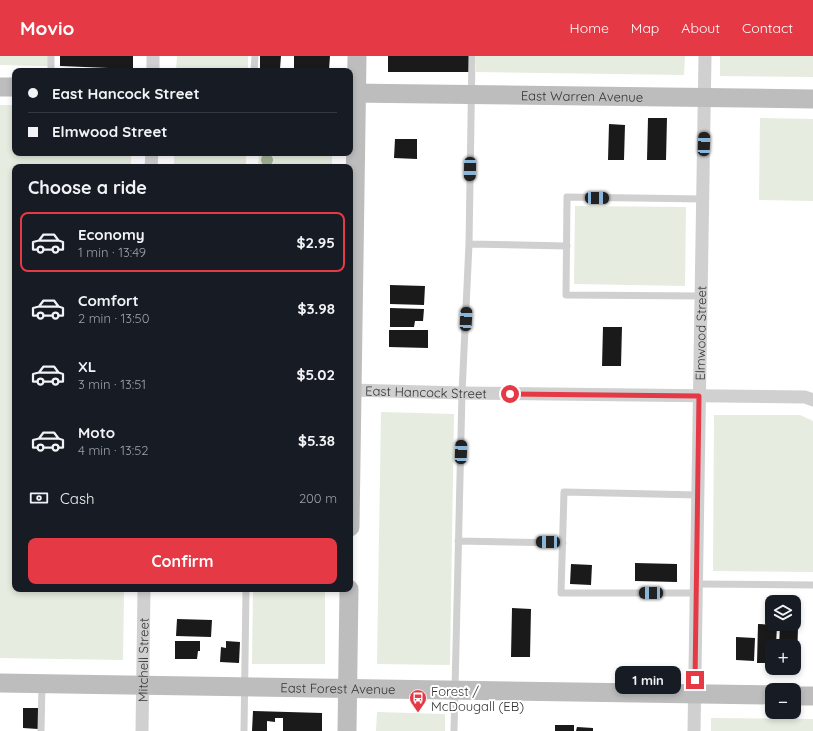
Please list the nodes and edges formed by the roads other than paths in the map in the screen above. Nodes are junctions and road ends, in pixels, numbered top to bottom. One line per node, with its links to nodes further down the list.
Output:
1 (51, 56): 7 (lane)
2 (153, 56): 8 (street)
3 (255, 56): 9 (lane)
4 (356, 56): 12 (main road)
5 (472, 56): 13 (lane)
6 (705, 56): 14 (street, Elmwood Street)
7 (51, 68)
8 (153, 68)
9 (254, 68)
10 (0, 87): 11 (main road)
11 (12, 87)
12 (353, 93): 13 (main road, East Warren Avenue)
13 (472, 94): 14 (main road, East Warren Avenue); 17 (lane)
14 (705, 98): 15 (main road, East Warren Avenue); 16 (street, Elmwood Street)
15 (813, 99)
16 (702, 199): 18 (lane); 19 (street, Elmwood Street)
17 (469, 244): 18 (lane); 21 (lane)
18 (567, 246): 19 (lane)
19 (701, 296): 22 (street, Elmwood Street)
20 (353, 390): 21 (street, East Hancock Street)
21 (462, 393): 22 (street, East Hancock Street); 25 (lane)
22 (699, 396): 23 (street, East Hancock Street); 24 (street, Elmwood Street)
23 (813, 400)
24 (698, 495): 26 (lane); 28 (street, Elmwood Street)
25 (458, 541): 26 (lane); 37 (lane)
26 (563, 542): 28 (lane)
27 (813, 585): 28 (lane)
28 (696, 589): 38 (street, Elmwood Street)
29 (144, 592): 34 (street, Mitchell Street)
30 (246, 592): 35 (lane)
31 (349, 592): 36 (main road)
32 (0, 683): 33 (main road, East Forest Avenue)
33 (42, 683): 34 (main road, East Forest Avenue); 42 (lane)
34 (143, 685): 35 (main road, East Forest Avenue); 43 (street, Mitchell Street)
35 (244, 686): 36 (main road, East Forest Avenue); 44 (lane)
36 (348, 688): 37 (main road, East Forest Avenue); 45 (main road)
37 (454, 691): 38 (main road, East Forest Avenue); 46 (lane)
38 (695, 694): 39 (main road, East Forest Avenue); 47 (street, Elmwood Street)
39 (765, 695)
40 (801, 696): 41 (main road)
41 (813, 696)
42 (41, 731)
43 (142, 731)
44 (244, 731)
45 (347, 731)
46 (454, 731)
47 (694, 731)

